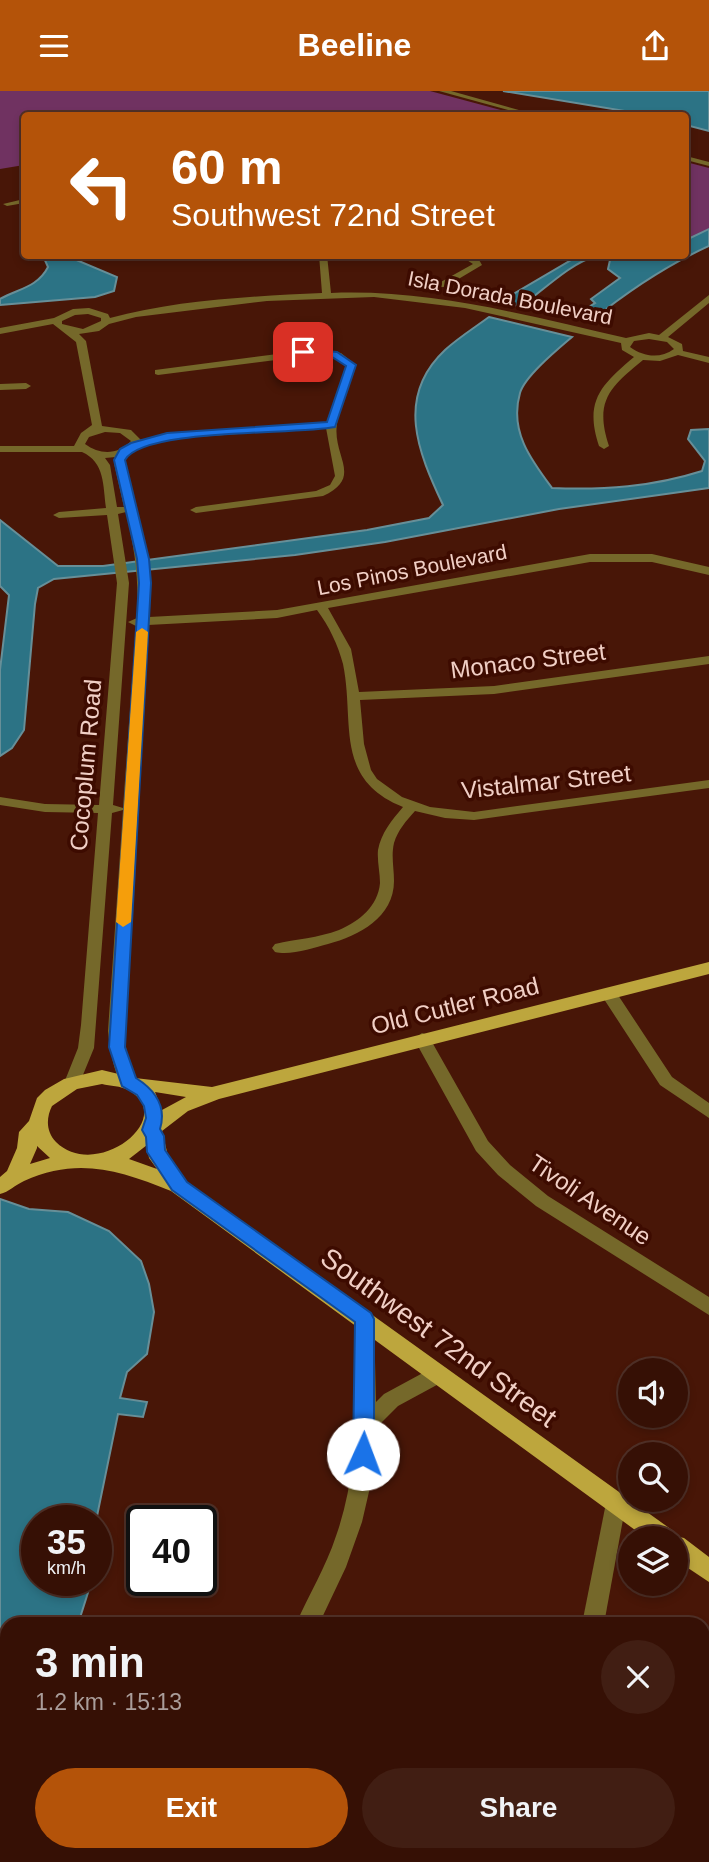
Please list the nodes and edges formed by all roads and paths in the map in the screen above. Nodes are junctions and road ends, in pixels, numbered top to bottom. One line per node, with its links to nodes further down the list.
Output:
1 (443, 91): 2 (street)
2 (522, 112)
3 (689, 159): 4 (street)
4 (709, 164)
5 (21, 202): 6 (street)
6 (7, 204)
7 (323, 259): 10 (street)
8 (472, 259): 9 (street)
9 (442, 285)
10 (327, 294): 12 (street, Isla Dorada Boulevard); 16 (street, Isla Dorada Boulevard)
11 (707, 302): 15 (street)
12 (102, 321): 13 (street); 13 (street); 24 (street)
13 (62, 326): 14 (street); 26 (street)
14 (0, 331)
15 (663, 337): 16 (street, Isla Dorada Boulevard); 17 (street)
16 (627, 341): 18 (street)
17 (677, 352): 18 (street); 19 (street)
18 (641, 357): 27 (street)
19 (709, 360)
20 (158, 372): 23 (street)
21 (26, 386): 22 (street)
22 (0, 387)
23 (331, 425): 25 (street); 32 (street)
24 (120, 430): 25 (street); 26 (street)
25 (133, 439): 29 (street)
26 (84, 440): 28 (street); 30 (street)
27 (604, 446)
28 (0, 449)
29 (124, 452): 30 (street); 31 (street, Cocoplum Road)
30 (94, 454): 33 (street, Cocoplum Road)
31 (132, 509): 33 (street); 38 (street, Cocoplum Road)
32 (196, 510)
33 (112, 511): 34 (street); 37 (street, Cocoplum Road)
34 (59, 515)
35 (709, 571): 36 (street, Los Pinos Boulevard)
36 (321, 607): 38 (street, Los Pinos Boulevard); 40 (street, Vistalmar Street)
37 (121, 622): 38 (street, Los Pinos Boulevard); 45 (street, Cocoplum Road)
38 (143, 622): 44 (street, Cocoplum Road)
39 (709, 660): 40 (street, Monaco Street)
40 (352, 696): 43 (street, Vistalmar Street)
41 (709, 784): 43 (street, Vistalmar Street)
42 (0, 801): 45 (street)
43 (412, 806): 46 (street)
44 (130, 808): 45 (street); 51 (street, Cocoplum Road)
45 (107, 809): 50 (street, Cocoplum Road)
46 (280, 948)
47 (709, 968): 48 (main road, Old Cutler Road)
48 (608, 993): 49 (main road, Old Cutler Road); 53 (street)
49 (422, 1039): 52 (main road, Old Cutler Road); 60 (street, Tivoli Avenue)
50 (72, 1083): 51 (main road); 54 (main road)
51 (131, 1083): 52 (main road, Old Cutler Road); 55 (main road)
52 (214, 1093): 55 (main road, Old Cutler Road)
53 (709, 1112)
54 (38, 1123): 56 (main road); 58 (main road)
55 (151, 1129): 57 (main road); 59 (main road, Southwest 72nd Street)
56 (71, 1159): 57 (main road); 58 (main road)
57 (98, 1161): 59 (main road, Southwest 72nd Street)
58 (5, 1183)
59 (178, 1186): 61 (main road, Southwest 72nd Street)
60 (709, 1307)
61 (364, 1319): 62 (main road, Southwest 72nd Street); 63 (street)
62 (439, 1374): 63 (street); 64 (main road, Southwest 72nd Street)
63 (365, 1426): 68 (street)
64 (616, 1503): 65 (main road, Southwest 72nd Street); 69 (street)
65 (648, 1526)
66 (688, 1555): 67 (main road)
67 (709, 1571)
68 (310, 1617)
69 (594, 1617)

